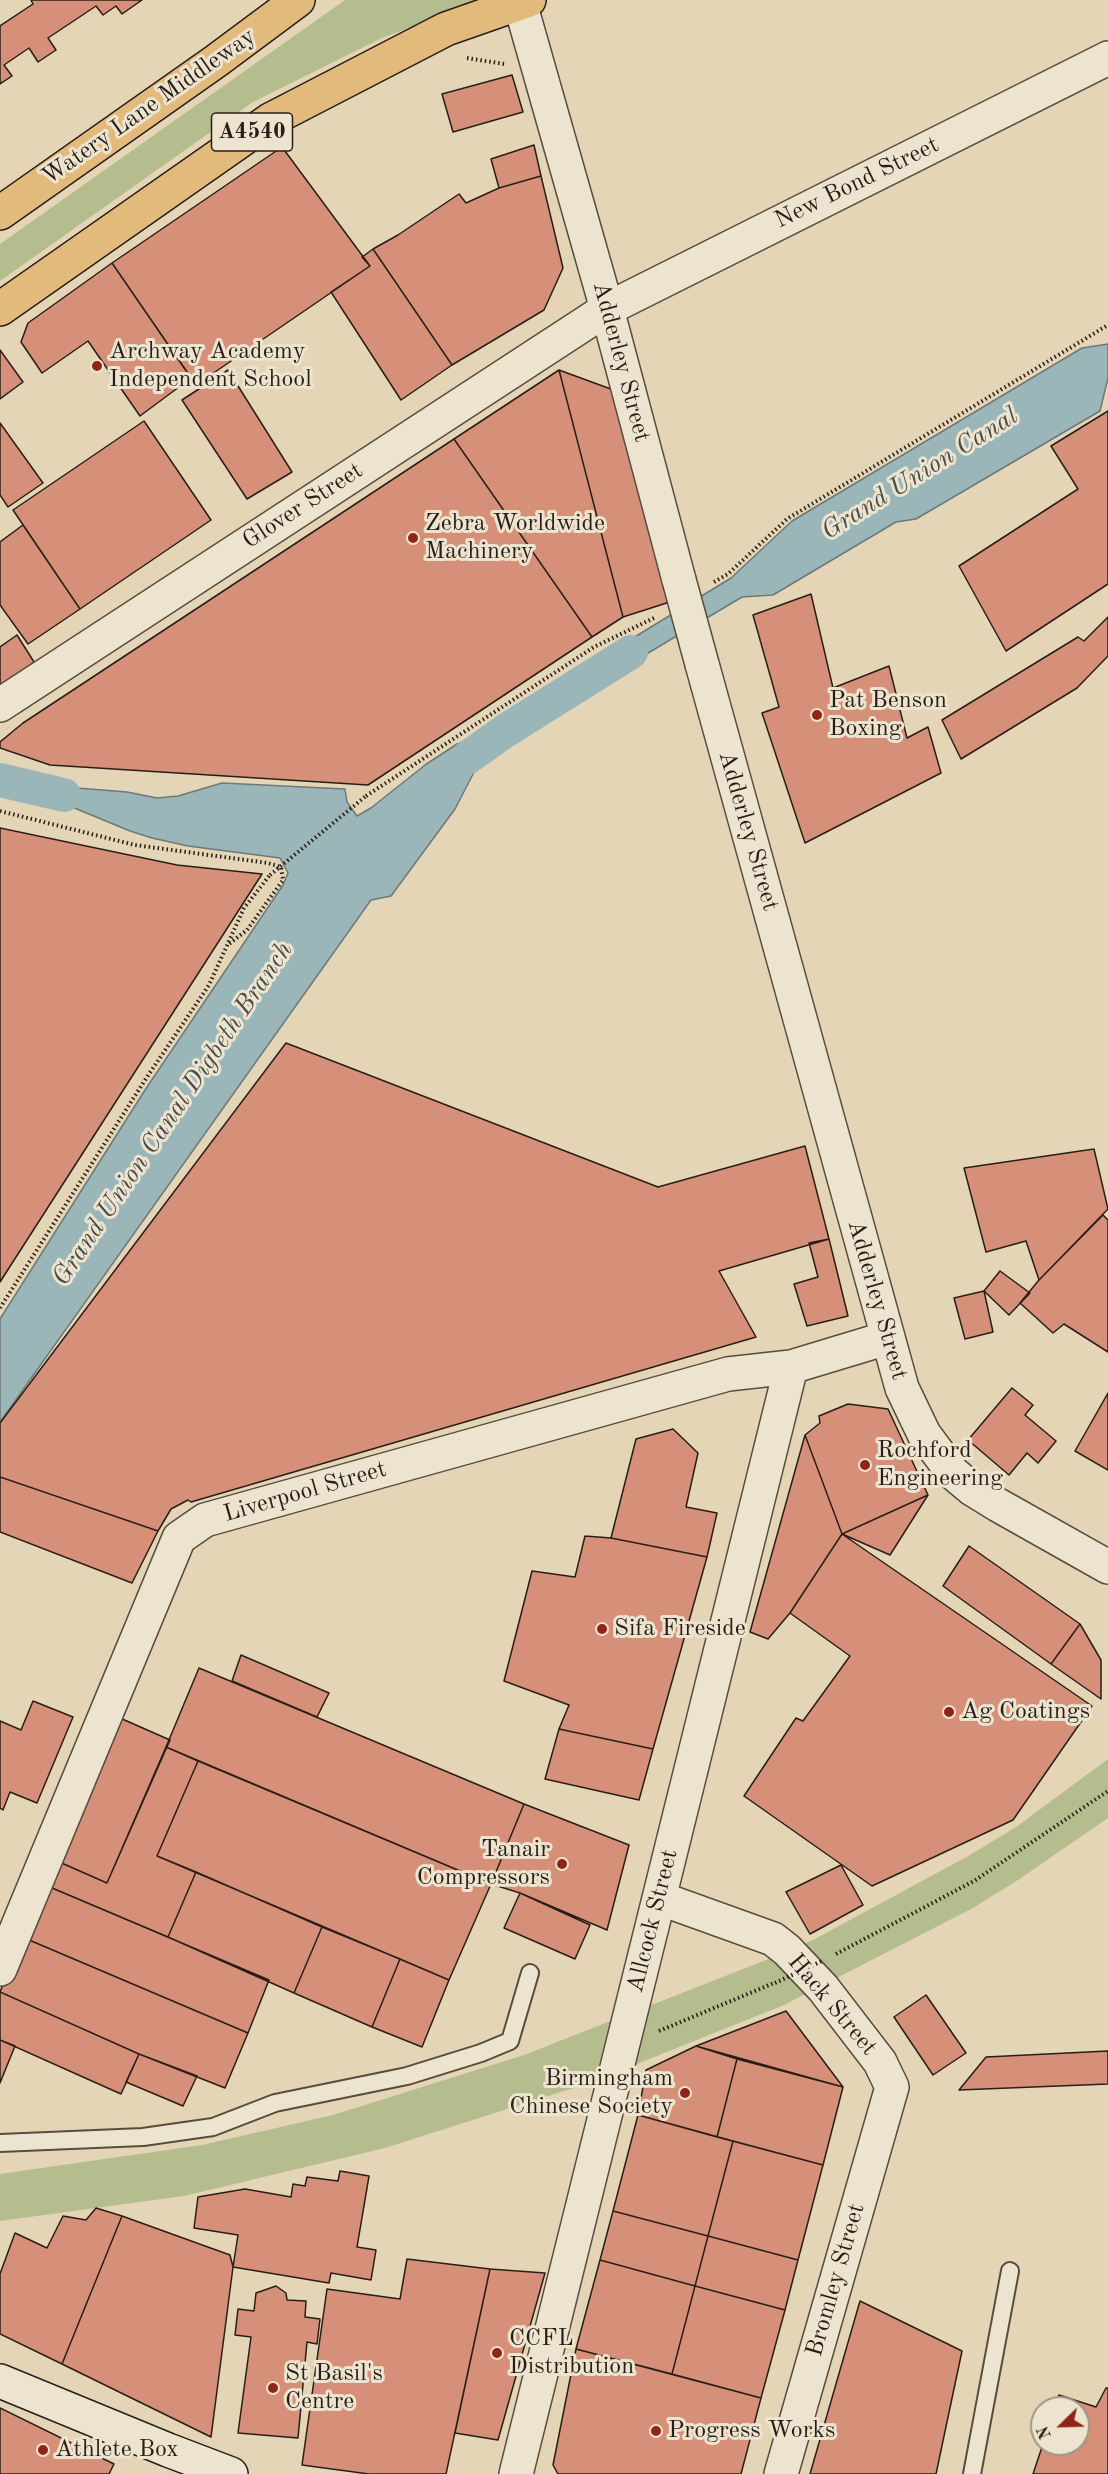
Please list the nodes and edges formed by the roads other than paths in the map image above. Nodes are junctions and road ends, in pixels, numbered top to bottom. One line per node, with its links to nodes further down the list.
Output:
1 (298, 0): 4 (highway, Watery Lane Middleway)
2 (524, 2): 5 (highway, A4540); 6 (street, Adderley Street)
3 (1108, 58): 6 (street, New Bond Street)
4 (0, 213)
5 (0, 309)
6 (606, 309): 7 (street, Glover Street); 8 (street, Adderley Street, bridge)
7 (0, 705)
8 (887, 1338): 9 (street, Liverpool Street); 10 (street, Adderley Street)
9 (791, 1367): 11 (street, Allcock Street); 12 (street, Liverpool Street)
10 (1108, 1567)
11 (659, 1898): 14 (street, Hack Street); 19 (street, Allcock Street)
12 (0, 1970)
13 (530, 1973): 15 (lane)
14 (892, 2087): 20 (street, Bromley Street)
15 (0, 2143)
16 (1010, 2271): 21 (lane)
17 (0, 2381): 18 (street)
18 (231, 2474)
19 (516, 2474)
20 (781, 2474)
21 (972, 2474)

